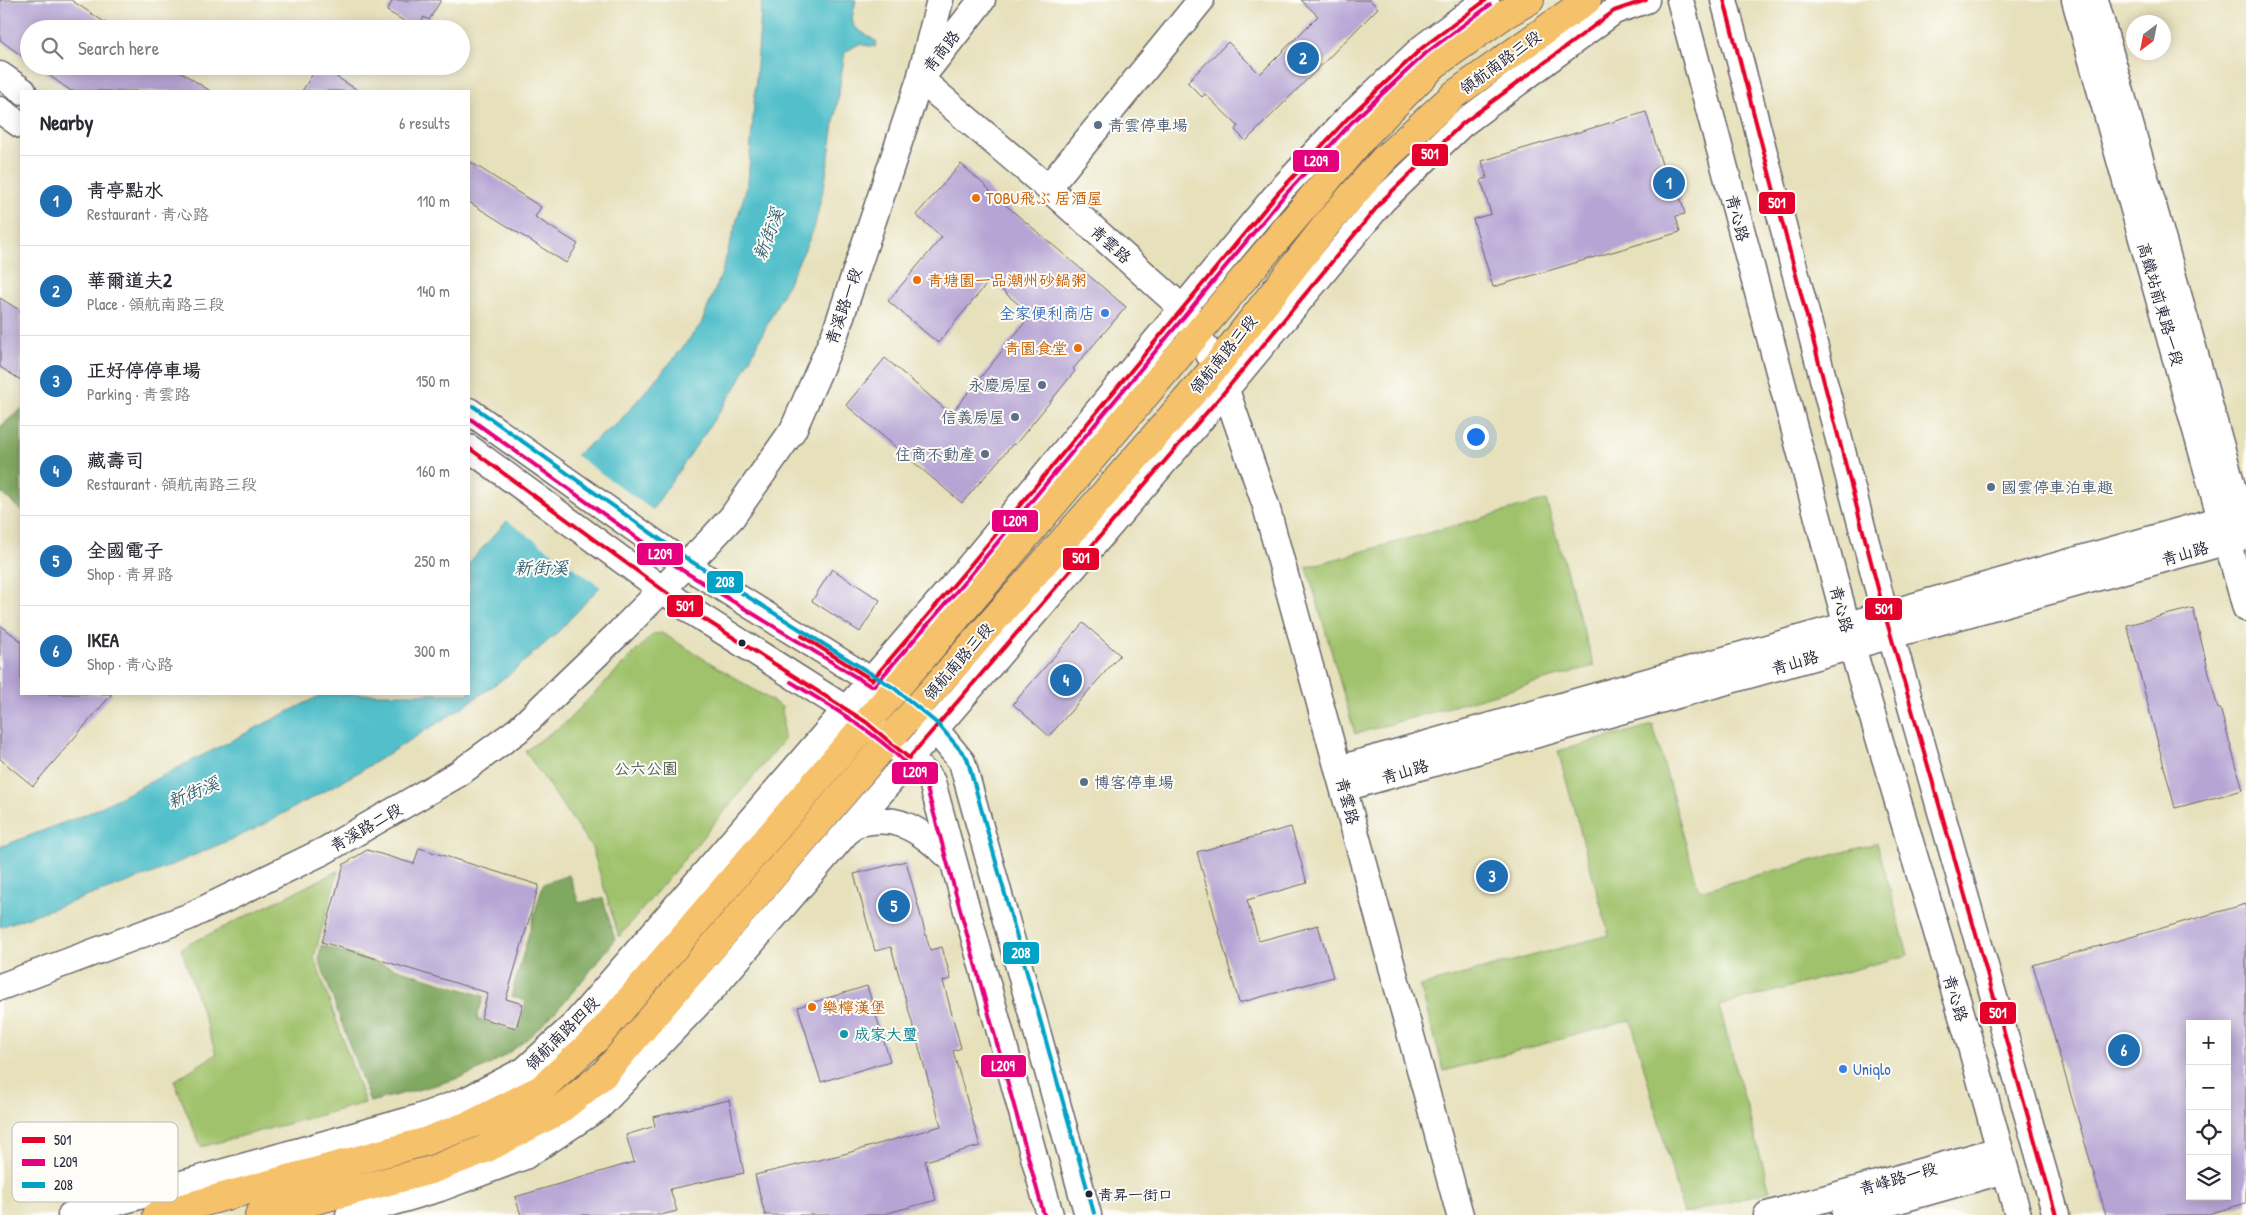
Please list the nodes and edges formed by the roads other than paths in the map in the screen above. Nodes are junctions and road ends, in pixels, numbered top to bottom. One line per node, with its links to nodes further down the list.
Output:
1 (940, 0): 13 (street, 青溪路一段)
2 (982, 0): 13 (street, 青商路)
3 (1201, 0): 17 (street)
4 (1486, 0): 18 (street, 領航南路三段)
5 (1530, 0): 19 (main road, 領航南路三段)
6 (1587, 0): 20 (main road, 領航南路三段)
7 (1646, 0): 21 (street, 領航南路三段)
8 (1680, 0): 28 (street, 青心路)
9 (1724, 0): 27 (street)
10 (2076, 0): 24 (street, 高鐵站前東路一段)
11 (2095, 0): 24 (street, 高鐵站前東路一段)
12 (0, 75): 14 (street)
13 (920, 79): 17 (street, 青雲路); 25 (street, 青溪路一段)
14 (22, 90)
15 (0, 110): 16 (street)
16 (20, 125)
17 (1048, 188): 18 (street, 青雲路)
18 (1182, 308): 19 (street, 青雲路); 29 (street, 領航南路三段)
19 (1197, 335): 20 (street, 青雲路); 29 (main road, 領航南路三段)
20 (1216, 366): 30 (main road, 領航南路三段)
21 (1226, 390): 32 (street, 領航南路三段); 35 (street, 青雲路)
22 (470, 412): 25 (street)
23 (470, 449): 25 (street)
24 (2236, 529): 26 (street, 高鐵站前東路一段); 27 (street, 青山路)
25 (675, 577): 29 (street); 31 (street); 39 (street, 青溪路二段)
26 (2246, 608)
27 (1888, 625): 28 (street, 青山路); 54 (street)
28 (1849, 637): 35 (street, 青山路); 41 (street, 青心路)
29 (881, 687): 30 (street); 31 (main road, 領航南路三段)
30 (914, 712): 32 (street); 33 (main road, 領航南路三段)
31 (856, 716): 33 (street); 42 (street, 領航南路四段); 45 (main road, 領航南路四段)
32 (935, 729): 34 (street, 領航南路三段); 49 (street)
33 (888, 741): 34 (street); 38 (main road)
34 (909, 758): 36 (street); 37 (street)
35 (1342, 778): 50 (street, 青雲路)
36 (853, 825): 37 (street); 40 (street)
37 (952, 859): 48 (street)
38 (734, 921): 40 (street); 46 (main road)
39 (0, 987)
40 (684, 1018): 47 (street)
41 (2002, 1160): 51 (street, 青峰路一段); 52 (street, 青峰路一段); 53 (street, 青心路)
42 (178, 1185)
43 (118, 1202): 44 (street, 領航南路四段)
44 (71, 1215)
45 (157, 1215)
46 (259, 1215)
47 (349, 1215)
48 (1050, 1215)
49 (1088, 1215)
50 (1460, 1215)
51 (1767, 1215)
52 (1845, 1215)
53 (2018, 1215)
54 (2056, 1215)

